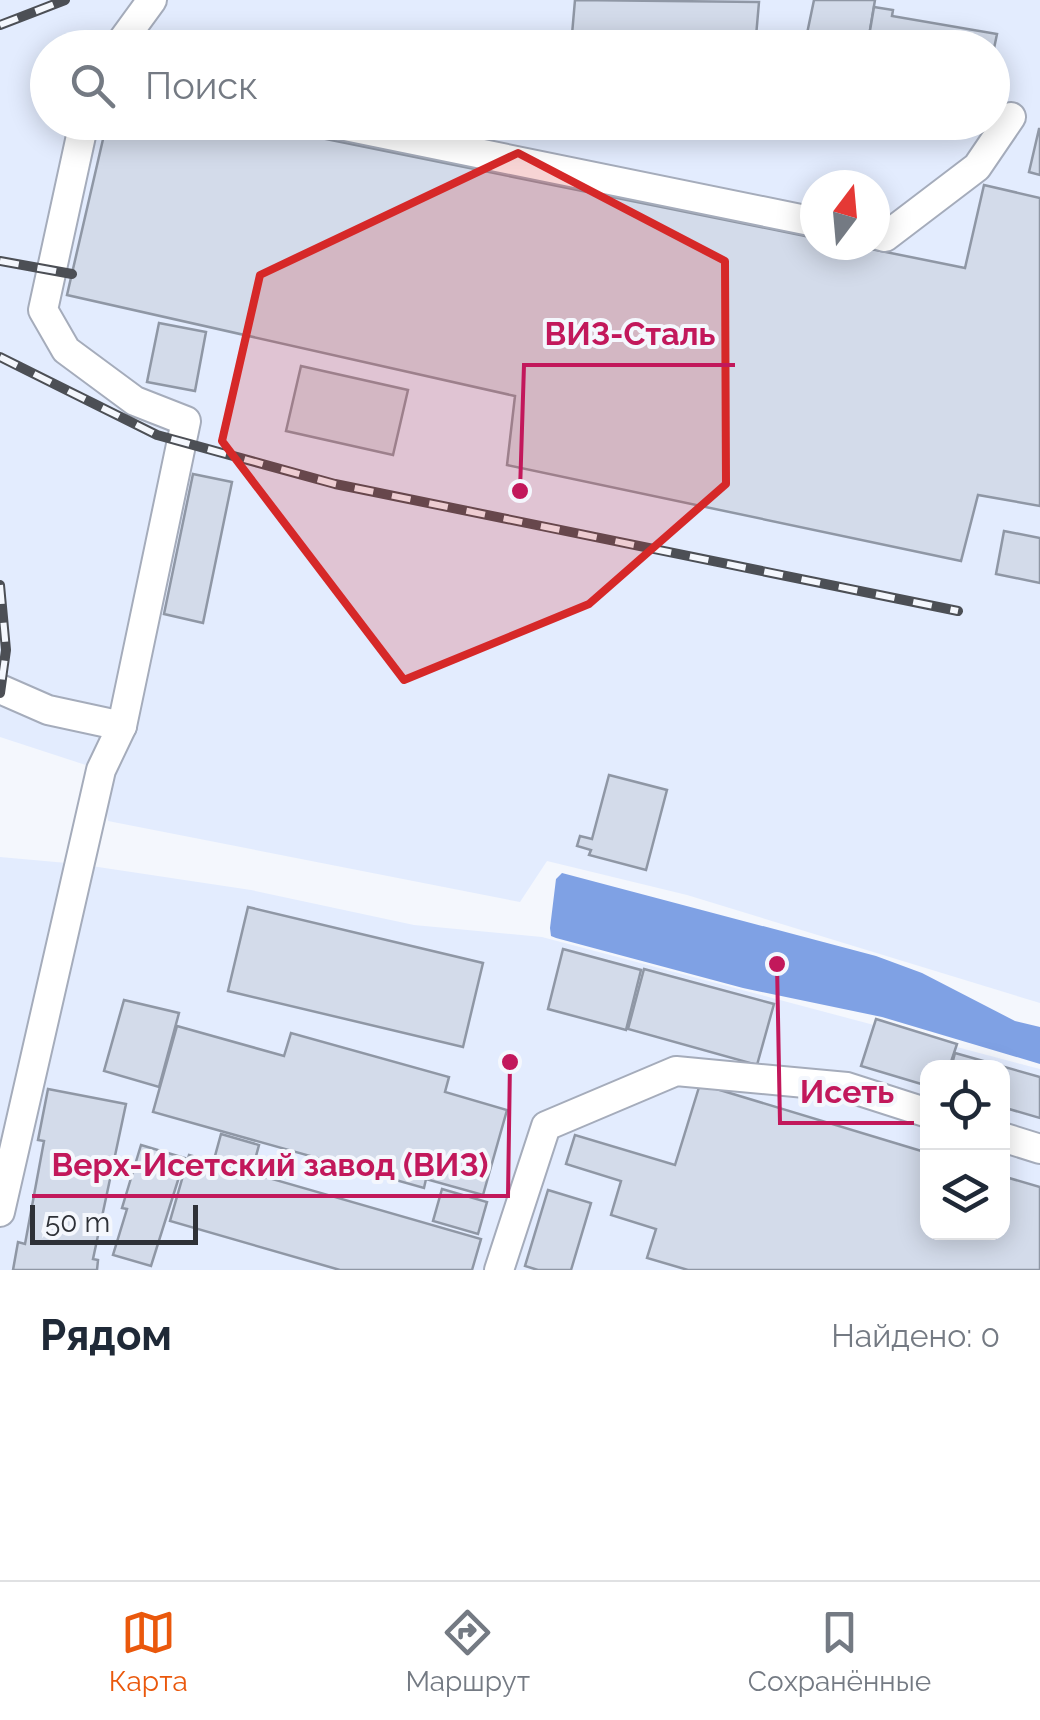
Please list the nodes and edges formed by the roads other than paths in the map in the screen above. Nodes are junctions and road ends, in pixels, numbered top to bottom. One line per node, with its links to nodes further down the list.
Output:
1 (152, 0): 2 (lane)
2 (130, 30)
3 (80, 140): 9 (lane)
4 (414, 140): 6 (lane)
5 (995, 140): 7 (lane)
6 (800, 219)
7 (890, 232)
8 (0, 689): 9 (lane)
9 (122, 726): 13 (lane)
10 (920, 1110): 14 (lane)
11 (1010, 1140): 12 (lane)
12 (1040, 1149)
13 (0, 1212)
14 (498, 1270)

